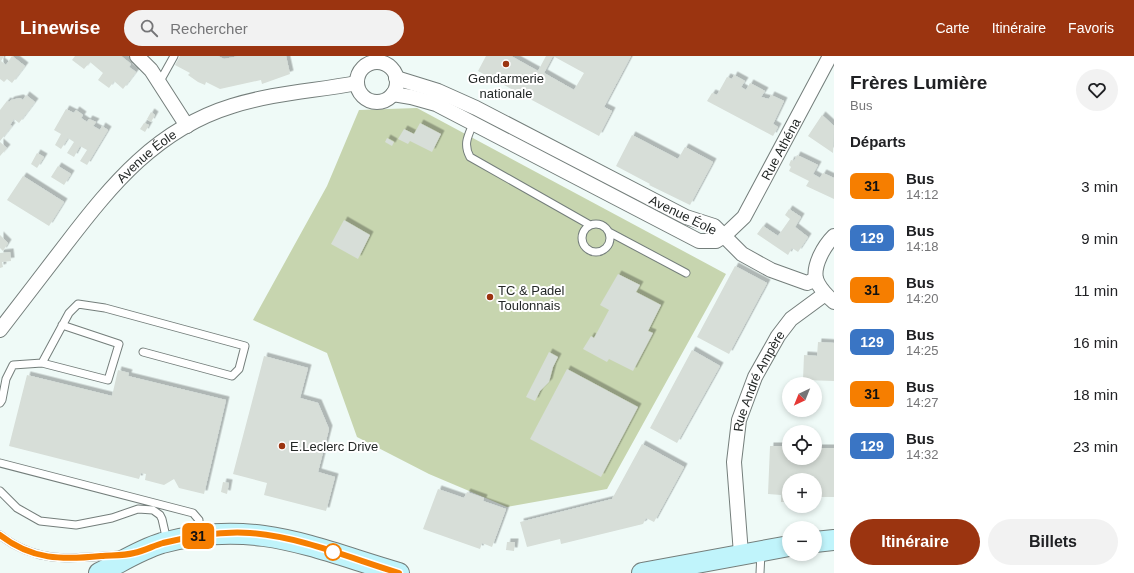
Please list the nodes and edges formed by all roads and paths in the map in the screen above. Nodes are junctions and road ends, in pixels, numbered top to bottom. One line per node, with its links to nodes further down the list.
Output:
1 (137, 56): 6 (street)
2 (174, 56): 6 (lane)
3 (830, 56): 13 (street, Rue Athéna)
4 (382, 59): 5 (street); 7 (street)
5 (396, 78): 8 (street); 13 (street, Avenue Éole)
6 (159, 83): 10 (street)
7 (357, 83): 8 (street); 10 (street, Avenue Éole)
8 (393, 94): 9 (street, Avenue Éole)
9 (473, 124): 11 (lane); 13 (street, Avenue Éole)
10 (187, 126): 19 (street, Avenue Éole)
11 (590, 225): 12 (lane); 12 (lane)
12 (609, 232): 15 (lane)
13 (724, 236): 16 (street)
14 (834, 236): 16 (street)
15 (686, 273)
16 (816, 279): 17 (street, Rue André Ampère)
17 (829, 298): 33 (street, Rue André Ampère)
18 (62, 325): 20 (lane); 21 (lane); 21 (lane)
19 (0, 330)
20 (143, 352)
21 (42, 363): 22 (lane)
22 (0, 403)
23 (0, 463): 26 (lane)
24 (0, 491): 29 (lane)
25 (0, 535): 32 (lane)
26 (199, 536): 29 (main road); 35 (main road)
27 (834, 540): 28 (main road)
28 (822, 541)
29 (167, 542): 32 (main road)
30 (782, 547): 31 (main road)
31 (761, 550): 33 (main road); 37 (lane)
32 (134, 553): 34 (main road)
33 (741, 554): 36 (main road)
34 (103, 572)
35 (400, 573)
36 (642, 573)
37 (760, 573)

